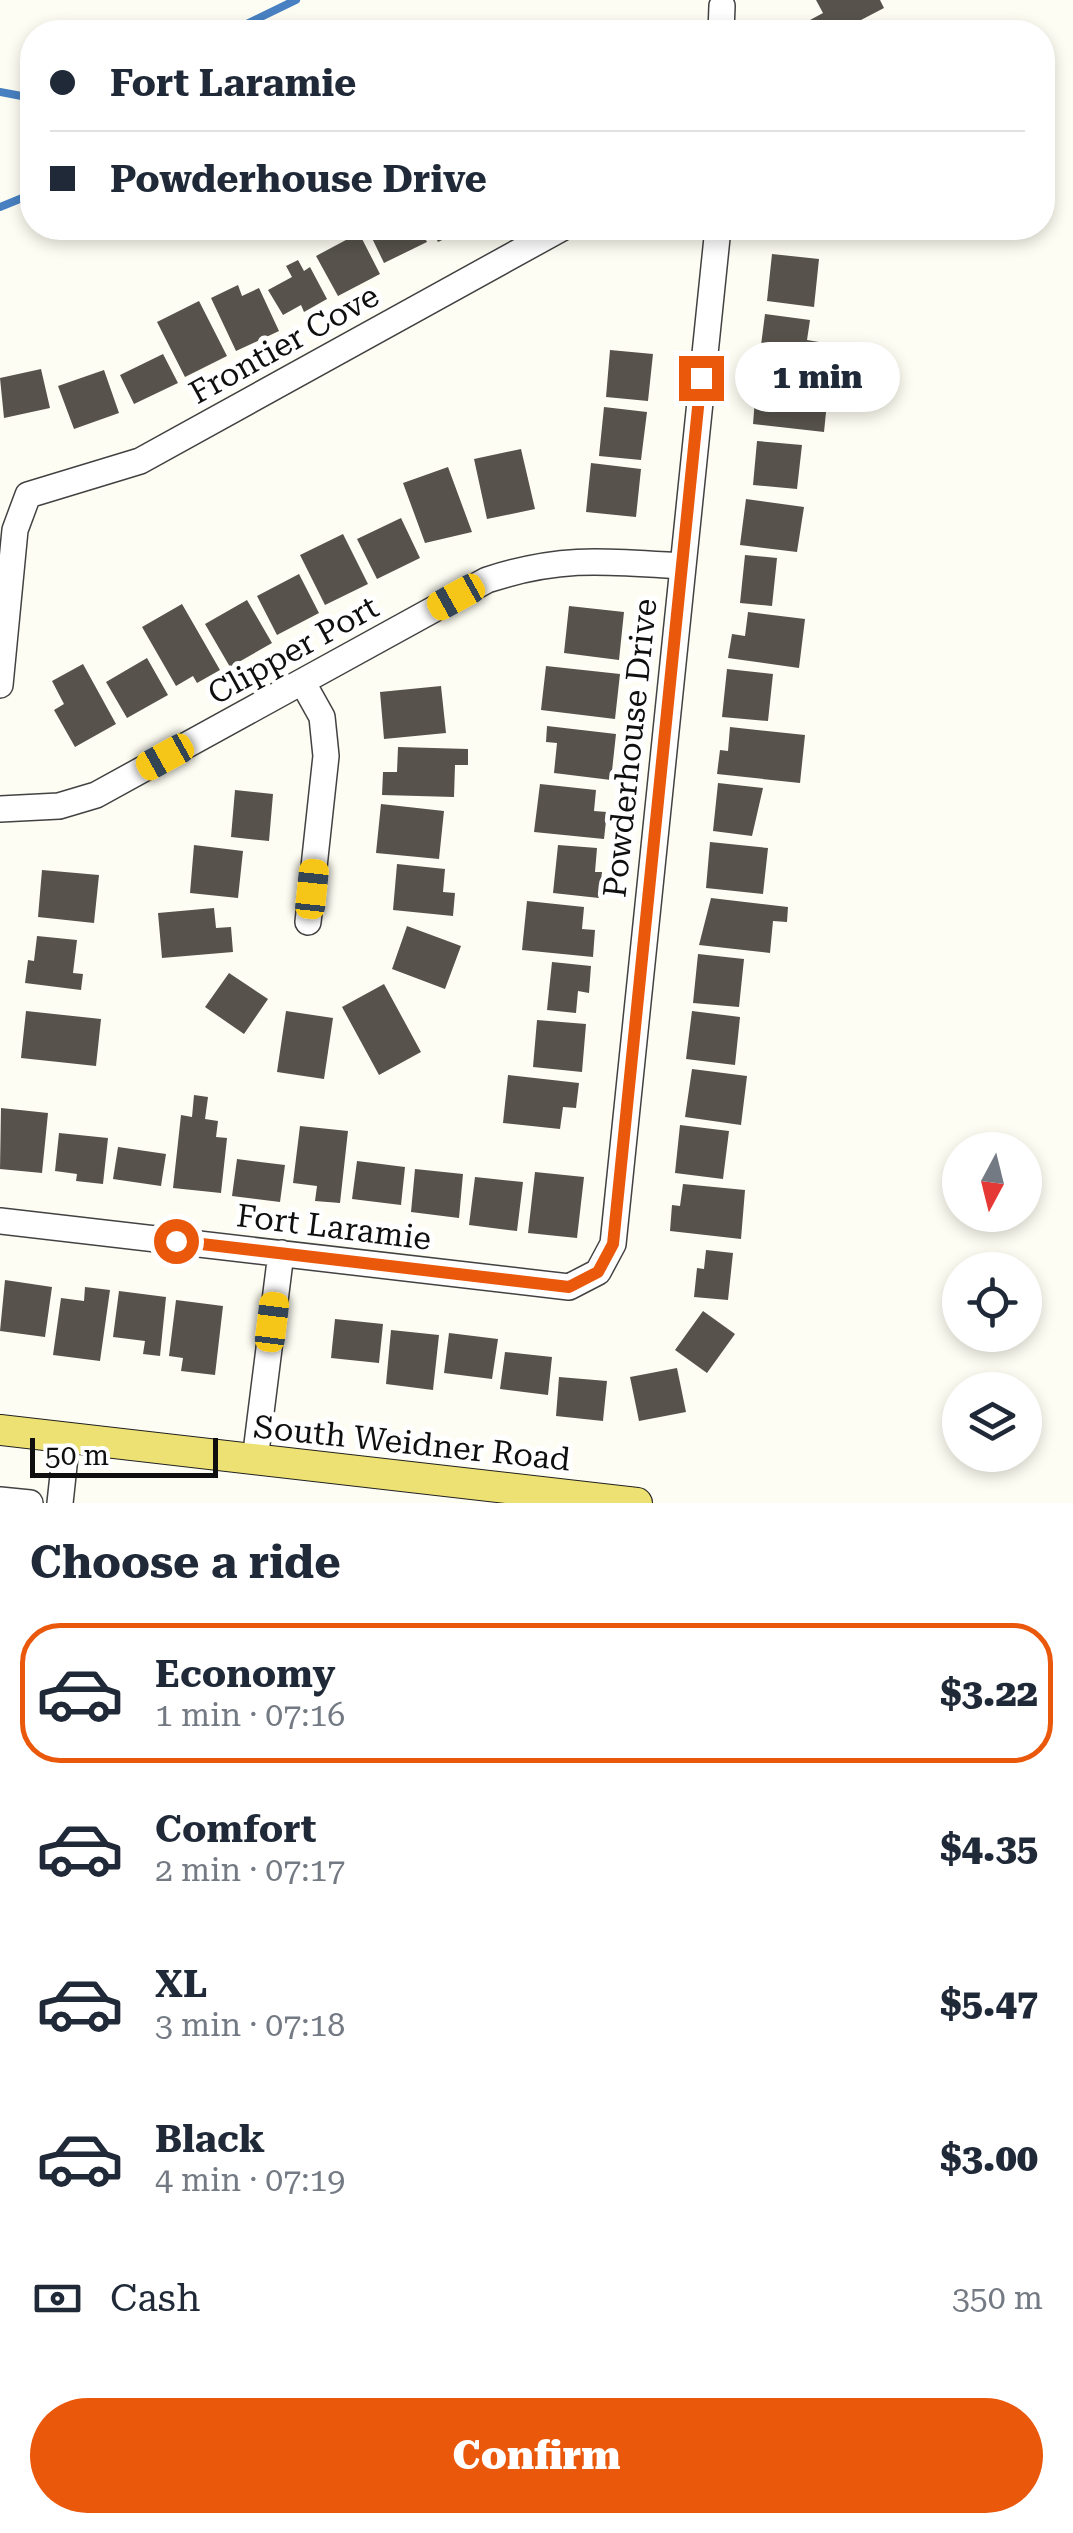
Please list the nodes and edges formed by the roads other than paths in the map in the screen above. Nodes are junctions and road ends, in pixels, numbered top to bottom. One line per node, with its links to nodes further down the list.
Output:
1 (722, 6): 2 (street)
2 (721, 20)
3 (540, 240): 7 (street, Frontier Cove)
4 (717, 240): 5 (street, Powderhouse Drive)
5 (680, 566): 6 (street, Clipper Port); 12 (street, Powderhouse Drive)
6 (303, 683): 8 (street, Clipper Port); 9 (street)
7 (0, 686)
8 (0, 809)
9 (308, 922)
10 (0, 1220): 11 (street, Fort Laramie)
11 (281, 1253): 12 (street, Fort Laramie); 15 (street)
12 (598, 1272)
13 (0, 1430): 14 (main road, South Weidner Road)
14 (67, 1438): 15 (main road, South Weidner Road); 19 (street)
15 (255, 1460): 16 (main road, South Weidner Road)
16 (460, 1494): 20 (main road, South Weidner Road)
17 (0, 1500): 18 (street)
18 (30, 1503)
19 (60, 1503)
20 (638, 1503)

